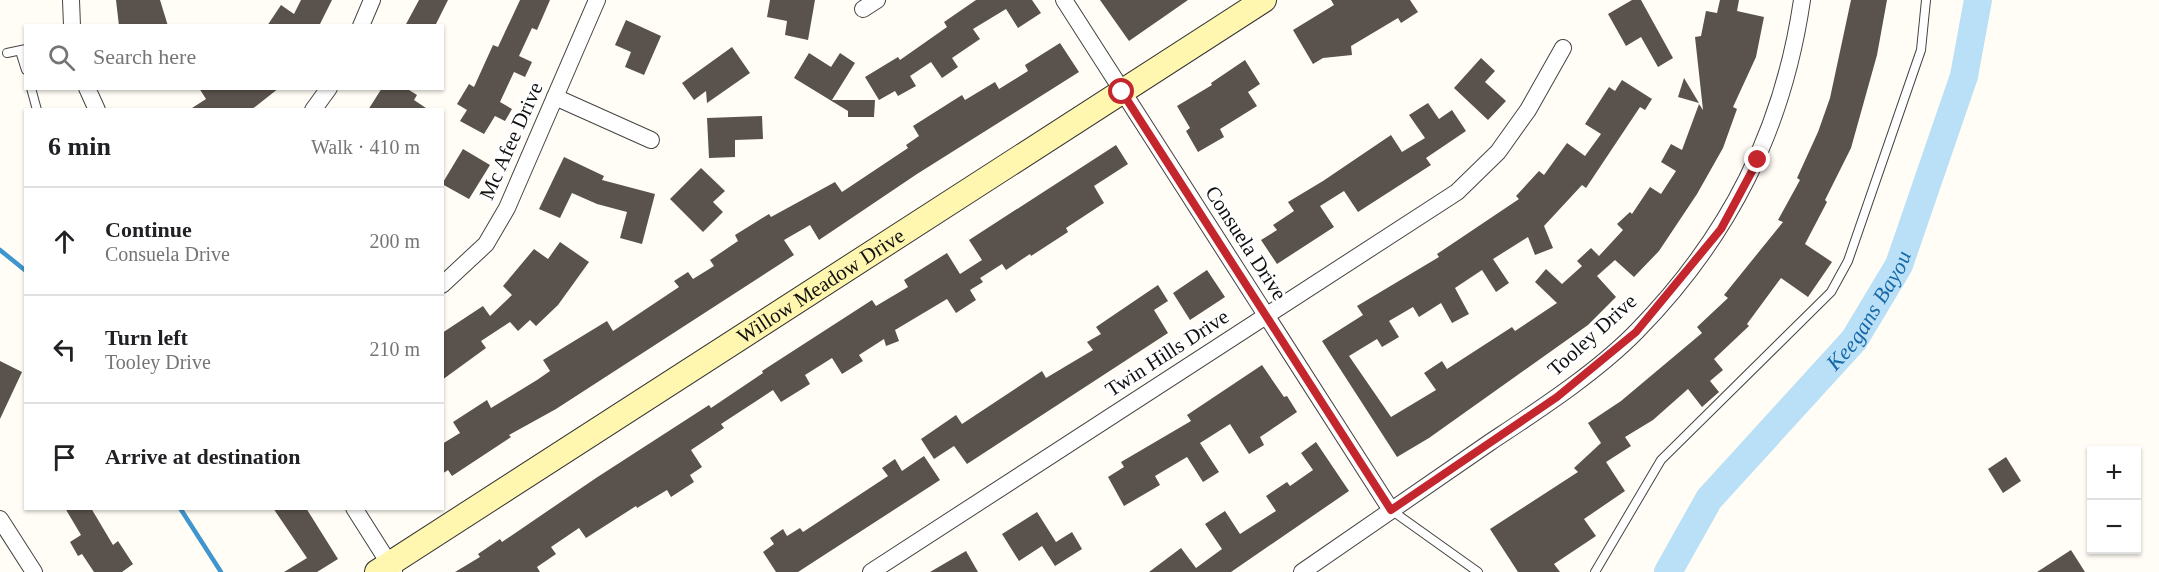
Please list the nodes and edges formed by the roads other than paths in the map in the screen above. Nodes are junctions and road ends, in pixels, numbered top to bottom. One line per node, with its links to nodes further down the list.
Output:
1 (71, 0): 8 (street)
2 (372, 0): 9 (street)
3 (597, 0): 17 (street, Mc Afee Drive)
4 (1064, 0): 16 (street, Consuela Drive)
5 (1264, 0): 16 (street, Willow Meadow Drive)
6 (1802, 0): 25 (street, Tooley Drive)
7 (1926, 0): 32 (lane)
8 (72, 24)
9 (362, 24)
10 (1563, 48): 23 (street, Twin Hills Drive)
11 (23, 50): 12 (lane)
12 (7, 53)
13 (32, 90): 18 (lane)
14 (88, 90): 19 (street)
15 (328, 90): 20 (street)
16 (1122, 92): 23 (street, Consuela Drive); 27 (street, Willow Meadow Drive)
17 (555, 97): 21 (street); 22 (street, Mc Afee Drive)
18 (37, 108)
19 (96, 108)
20 (314, 108)
21 (651, 140)
22 (444, 283)
23 (1266, 315): 25 (street, Consuela Drive); 28 (street, Twin Hills Drive)
24 (355, 510): 27 (street)
25 (1391, 510): 30 (street, Tooley Drive); 31 (lane)
26 (0, 519): 29 (street)
27 (387, 569)
28 (877, 570)
29 (34, 572)
30 (1302, 572)
31 (1478, 572)
32 (1595, 572)

